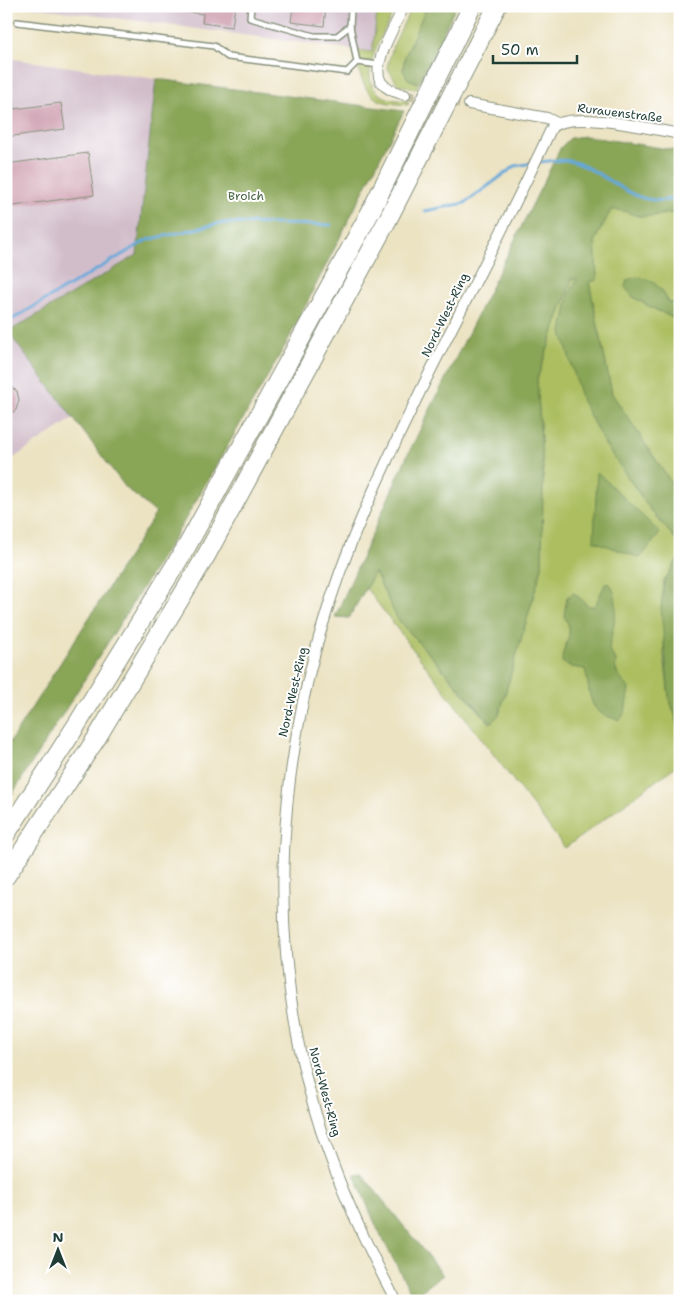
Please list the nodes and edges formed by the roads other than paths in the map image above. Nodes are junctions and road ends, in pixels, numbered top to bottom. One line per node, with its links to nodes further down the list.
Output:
1 (251, 6): 7 (lane)
2 (404, 6): 9 (street)
3 (472, 6): 14 (highway)
4 (497, 6): 15 (highway)
5 (351, 10): 7 (lane)
6 (17, 22): 8 (lane)
7 (350, 26): 8 (lane)
8 (357, 62): 9 (lane)
9 (378, 65): 10 (street)
10 (405, 95)
11 (470, 104): 12 (street, Rurauenstraße)
12 (557, 123): 13 (street, Rurauenstraße); 16 (street, Nord-West-Ring)
13 (680, 134)
14 (6, 834)
15 (6, 876)
16 (396, 1301)

